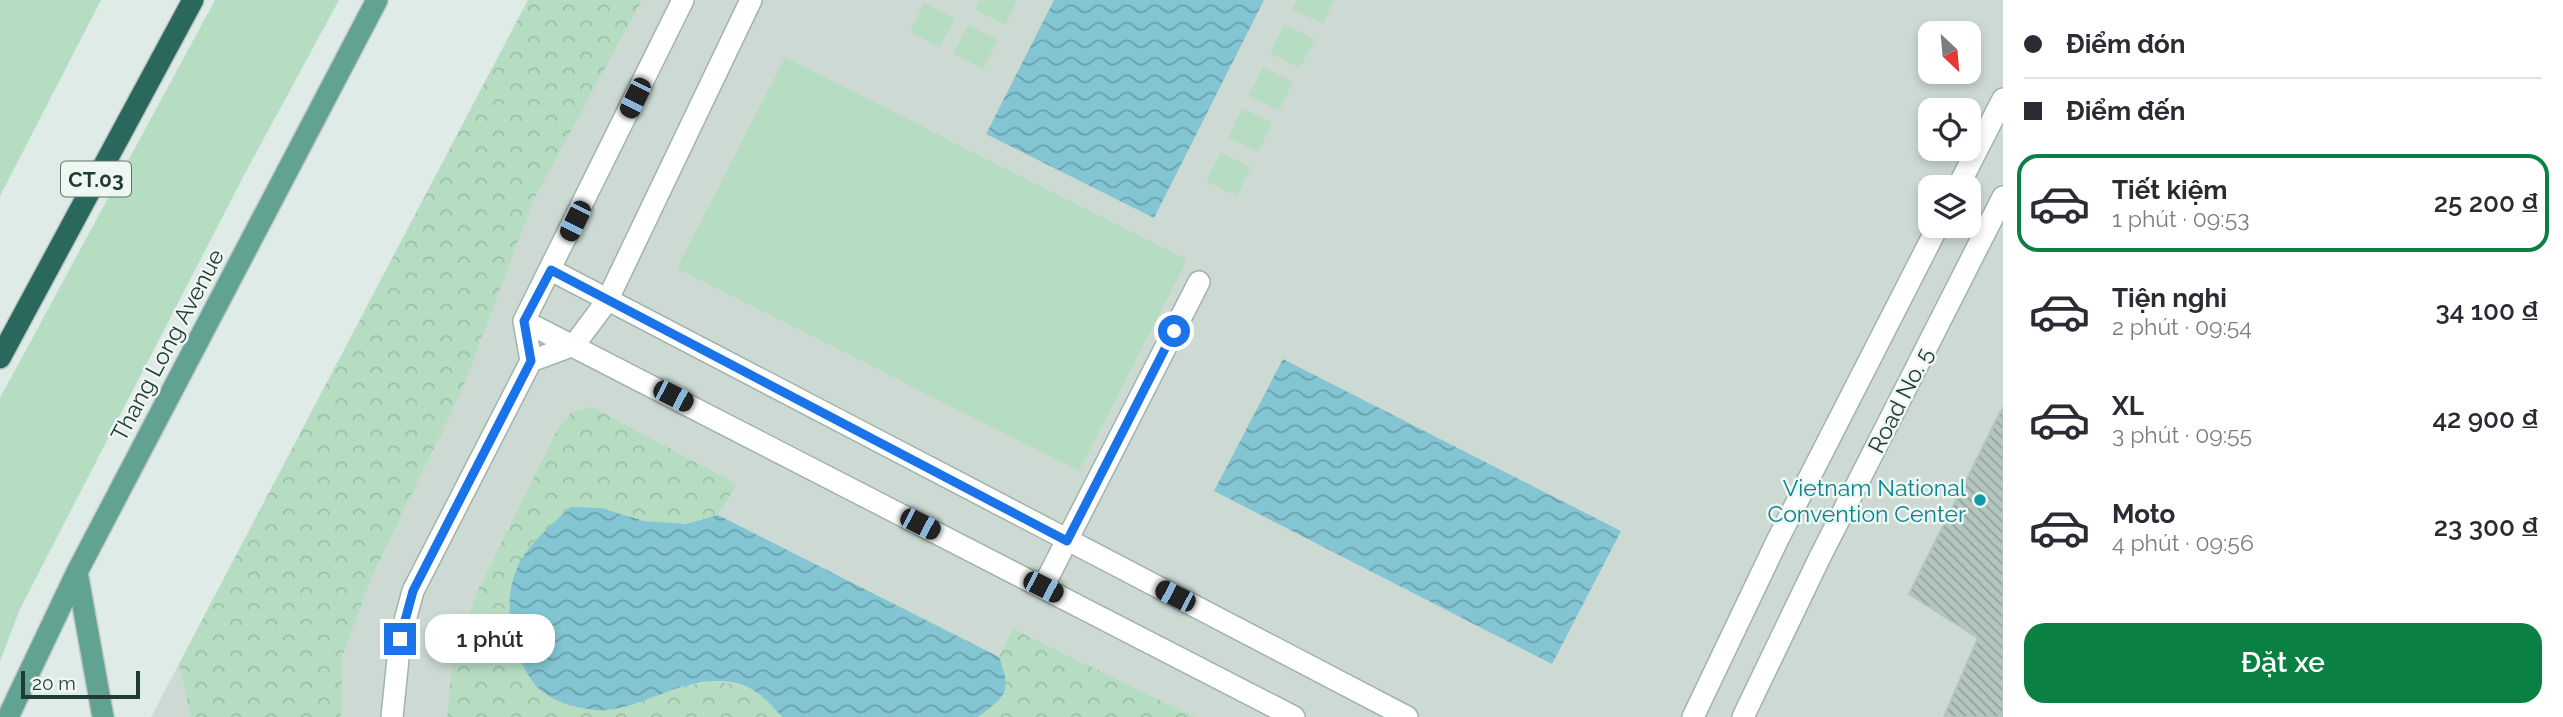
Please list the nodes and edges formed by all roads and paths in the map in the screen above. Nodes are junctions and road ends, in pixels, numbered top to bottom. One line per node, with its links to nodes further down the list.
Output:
1 (193, 0): 14 (highway, CT.03)
2 (377, 0): 17 (main road, Thang Long Avenue)
3 (683, 0): 9 (lane)
4 (751, 0): 11 (lane)
5 (2003, 99): 6 (lane)
6 (1964, 175)
7 (2003, 197): 25 (lane, Road No. 5)
8 (1932, 238): 24 (lane, Road No. 5)
9 (551, 270): 11 (lane); 12 (lane)
10 (1199, 282): 16 (lane)
11 (607, 301): 13 (lane); 16 (lane)
12 (524, 321): 13 (lane); 15 (lane)
13 (574, 345): 15 (lane); 18 (lane)
14 (0, 358)
15 (531, 361): 21 (lane)
16 (1067, 541): 18 (lane); 23 (lane)
17 (77, 572): 19 (main road, Thang Long Avenue); 20 (main road)
18 (1043, 587): 22 (lane)
19 (8, 717)
20 (103, 717)
21 (392, 717)
22 (1294, 717)
23 (1407, 717)
24 (1693, 717)
25 (1742, 717)

